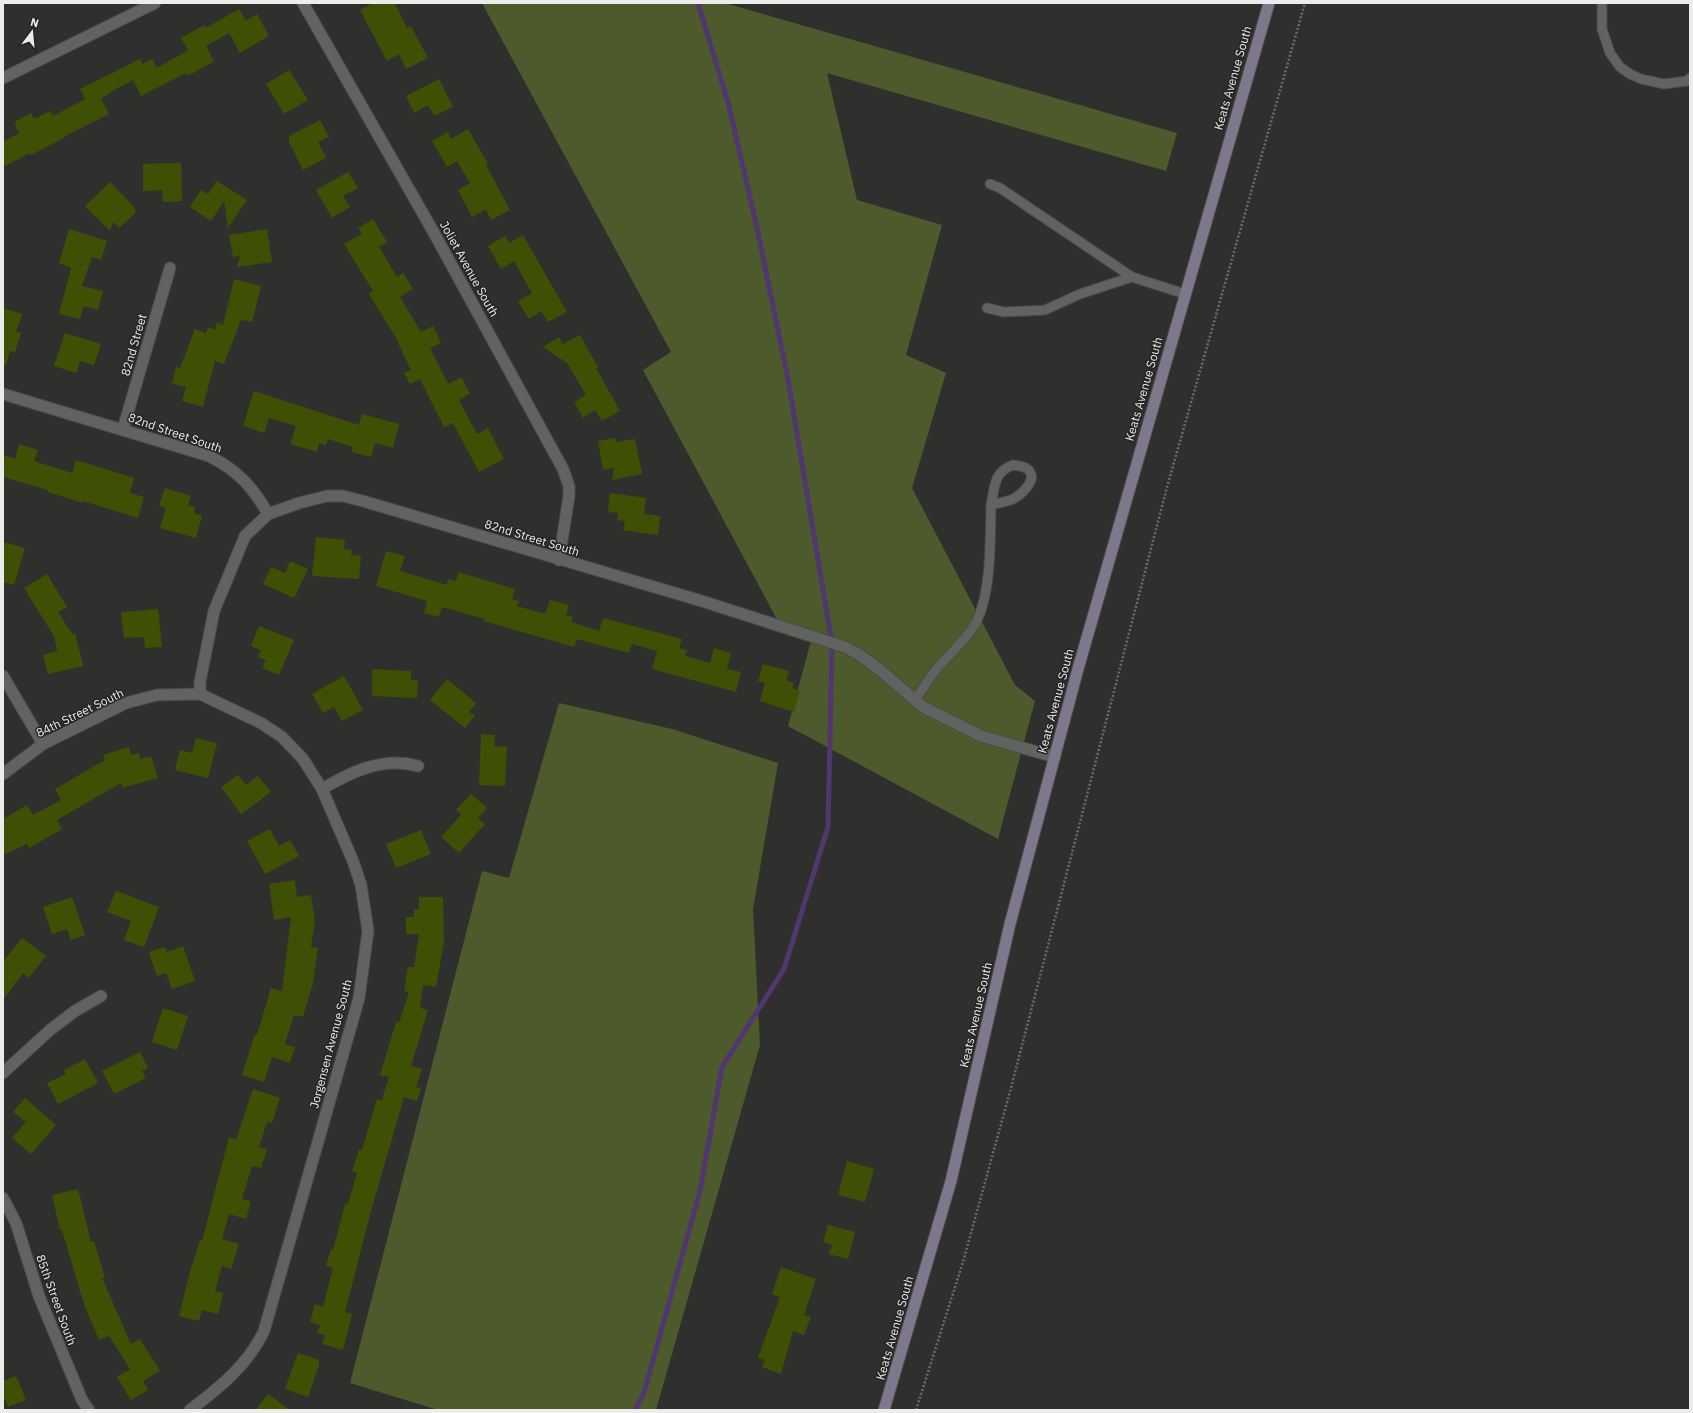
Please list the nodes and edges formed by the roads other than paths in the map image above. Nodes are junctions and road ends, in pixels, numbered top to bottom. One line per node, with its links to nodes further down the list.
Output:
1 (155, 3): 5 (street)
2 (303, 3): 16 (street, Joliet Avenue South)
3 (1268, 3): 10 (main road, Keats Avenue South)
4 (1602, 3): 6 (lane)
5 (3, 78)
6 (1690, 78)
7 (990, 184): 9 (lane)
8 (170, 268): 13 (street, 82nd Street)
9 (1132, 277): 10 (lane); 11 (lane)
10 (1185, 294): 21 (main road, Keats Avenue South)
11 (987, 308)
12 (3, 394): 13 (street, 82nd Street South)
13 (123, 429): 15 (street, 82nd Street South)
14 (991, 505): 14 (lane); 19 (lane)
15 (268, 514): 16 (street, 82nd Street South); 18 (street)
16 (559, 560): 19 (street, 82nd Street South)
17 (3, 676): 20 (street)
18 (200, 694): 20 (street, 84th Street South); 24 (street, Jorgensen Avenue South)
19 (915, 700): 21 (street, 82nd Street South)
20 (43, 744): 23 (street, 84th Street South)
21 (1055, 757): 30 (main road, Keats Avenue South)
22 (418, 766): 24 (street)
23 (3, 774)
24 (322, 789): 29 (street, Jorgensen Avenue South)
25 (101, 996): 26 (street)
26 (3, 1073)
27 (3, 1198): 28 (street, 85th Street South)
28 (89, 1410)
29 (190, 1410)
30 (884, 1410)

